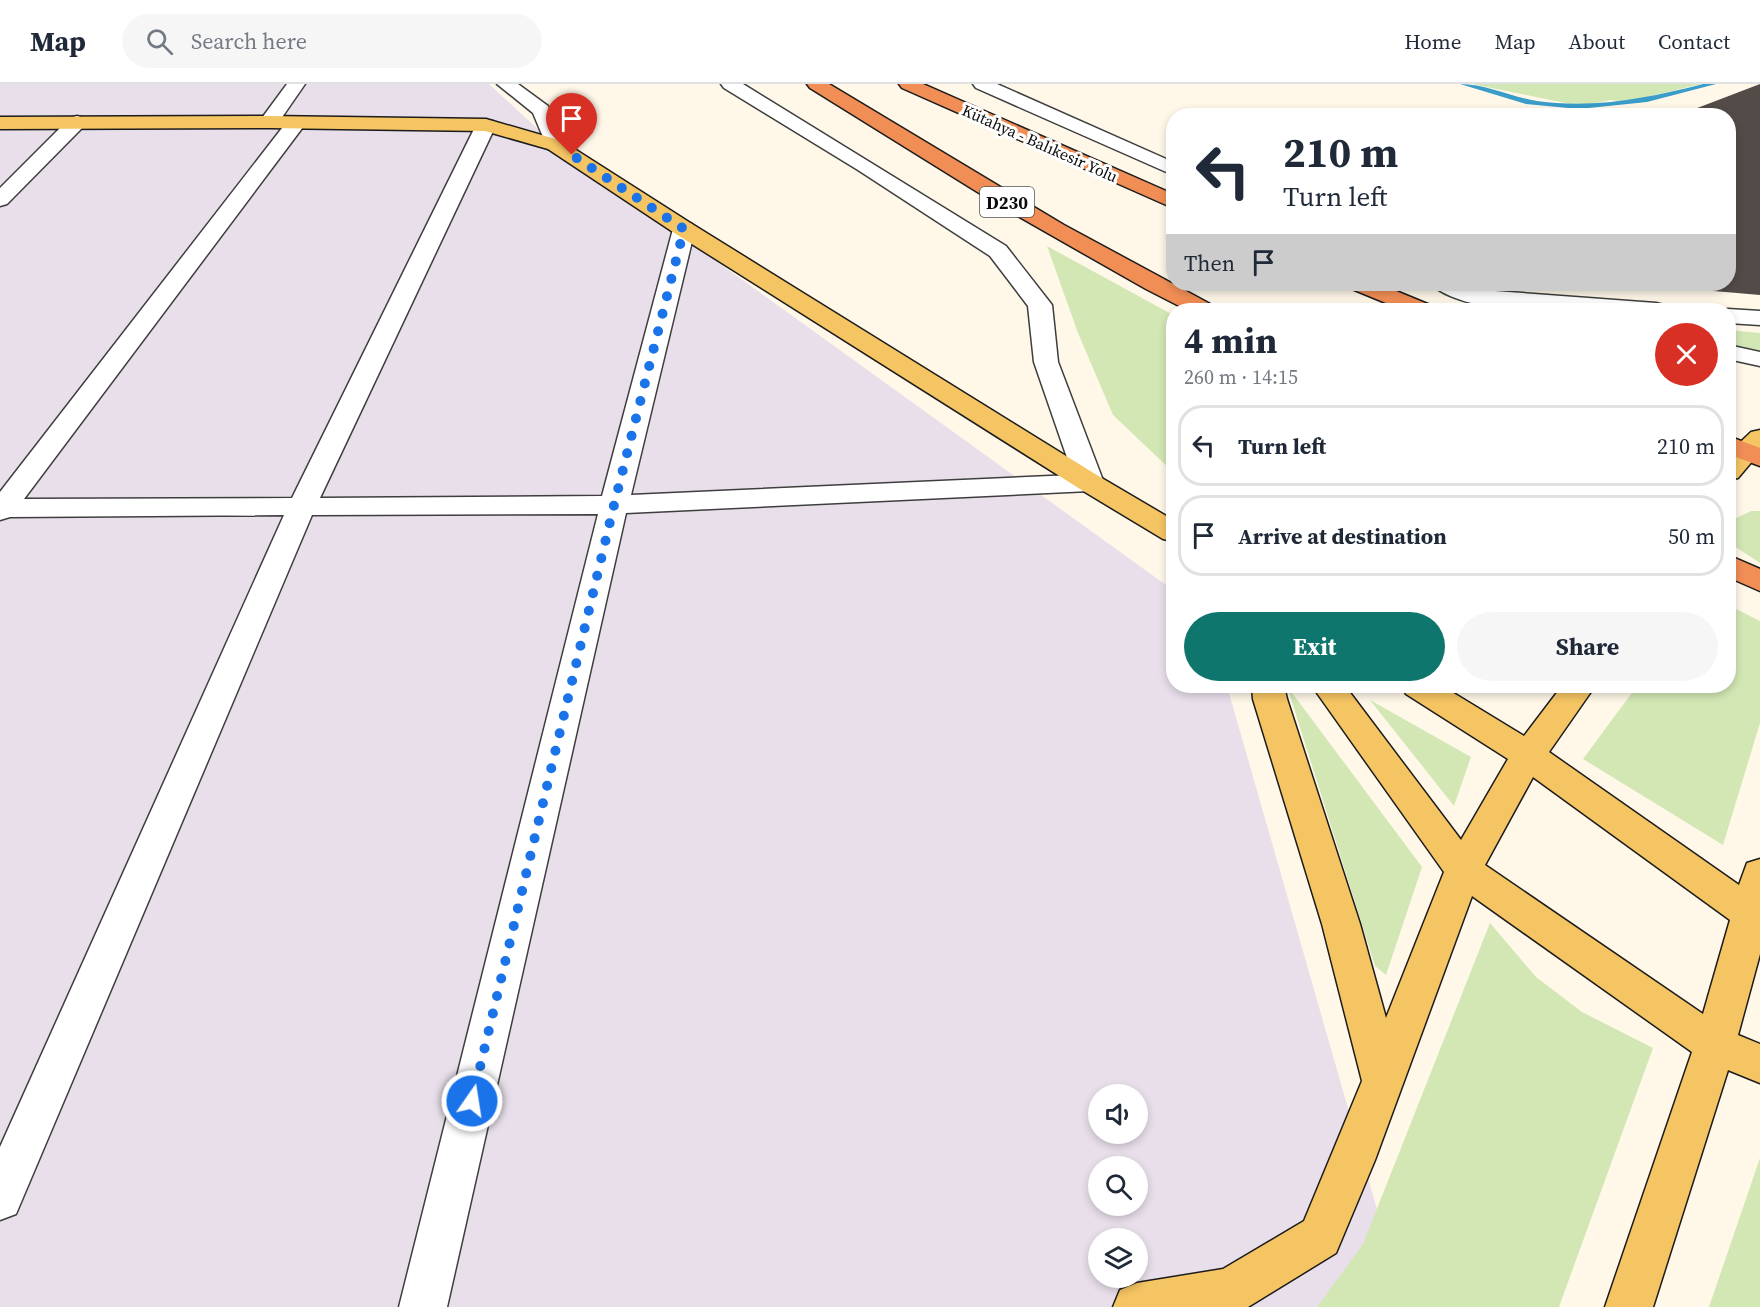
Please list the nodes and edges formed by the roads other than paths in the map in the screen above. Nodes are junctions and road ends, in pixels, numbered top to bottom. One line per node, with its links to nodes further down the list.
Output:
1 (296, 84): 8 (street)
2 (506, 84): 12 (street)
3 (730, 84): 30 (street)
4 (816, 84): 17 (highway, D230)
5 (908, 84): 14 (highway, Kütahya - Balıkesir Yolu)
6 (982, 84): 13 (street)
7 (77, 122): 8 (main road); 9 (main road); 15 (street)
8 (269, 122): 10 (main road)
9 (0, 123)
10 (296, 123): 11 (main road); 33 (street)
11 (486, 125): 12 (main road); 32 (street)
12 (555, 145): 16 (main road)
13 (1166, 166)
14 (1166, 199)
15 (0, 200)
16 (684, 229): 30 (main road); 31 (street)
17 (1166, 291)
18 (1167, 291): 22 (highway, D230)
19 (1377, 291): 23 (highway)
20 (1462, 291): 21 (street)
21 (1478, 297): 24 (street); 25 (street)
22 (1190, 303)
23 (1405, 303)
24 (1506, 303)
25 (1560, 303)
26 (1736, 316): 27 (street)
27 (1760, 318)
28 (1736, 354): 29 (street)
29 (1760, 359)
30 (1090, 483): 31 (street); 34 (main road)
31 (614, 505): 32 (street); 49 (street)
32 (302, 506): 33 (street); 48 (street)
33 (1, 509)
34 (1166, 528)
35 (1736, 569): 36 (highway)
36 (1760, 581)
37 (1269, 693): 47 (main road)
38 (1333, 693): 42 (main road)
39 (1429, 693): 41 (main road)
40 (1574, 693): 41 (main road)
41 (1528, 755): 42 (main road); 44 (main road)
42 (1463, 870): 45 (main road); 47 (main road)
43 (1760, 874): 44 (main road)
44 (1755, 918): 45 (main road)
45 (1714, 1045): 46 (main road); 51 (main road)
46 (1760, 1064)
47 (1383, 1082): 50 (main road)
48 (0, 1198)
49 (423, 1307)
50 (1137, 1307)
51 (1629, 1307)

